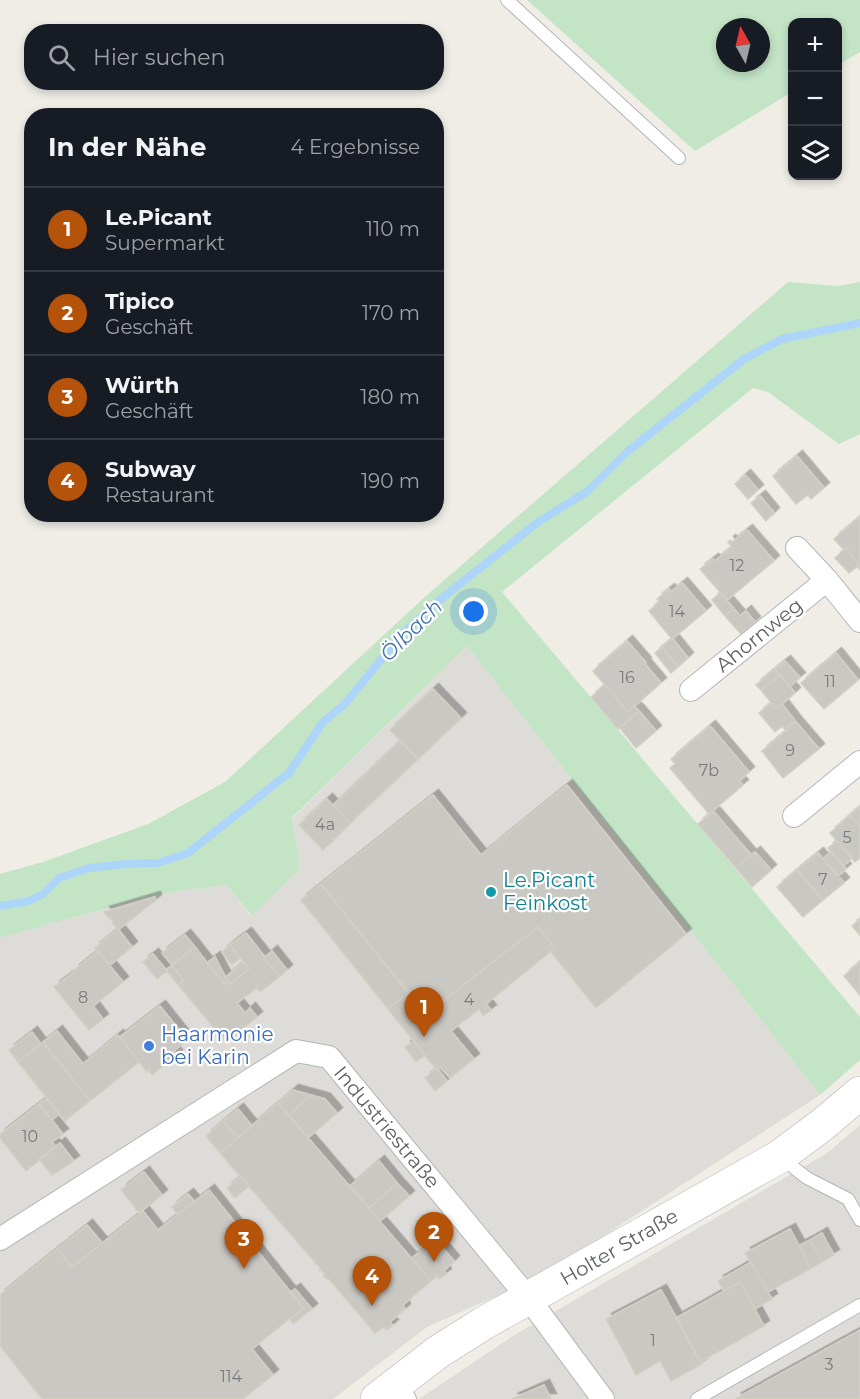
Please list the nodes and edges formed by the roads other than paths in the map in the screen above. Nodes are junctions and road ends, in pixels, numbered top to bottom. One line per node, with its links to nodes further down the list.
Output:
1 (507, 0): 2 (lane)
2 (679, 158)
3 (797, 548): 4 (street)
4 (827, 580): 5 (street); 6 (street, Ahornweg)
5 (860, 621)
6 (691, 690)
7 (860, 762): 8 (street)
8 (794, 816)
9 (860, 1093): 10 (street, Holter Straße)
10 (779, 1157): 11 (lane); 13 (street, Holter Straße)
11 (860, 1220)
12 (0, 1239): 13 (street, Industriestraße)
13 (529, 1299): 15 (street, Holter Straße); 16 (street, Industriestraße)
14 (860, 1305): 17 (lane)
15 (396, 1393)
16 (603, 1399)
17 (697, 1399)

